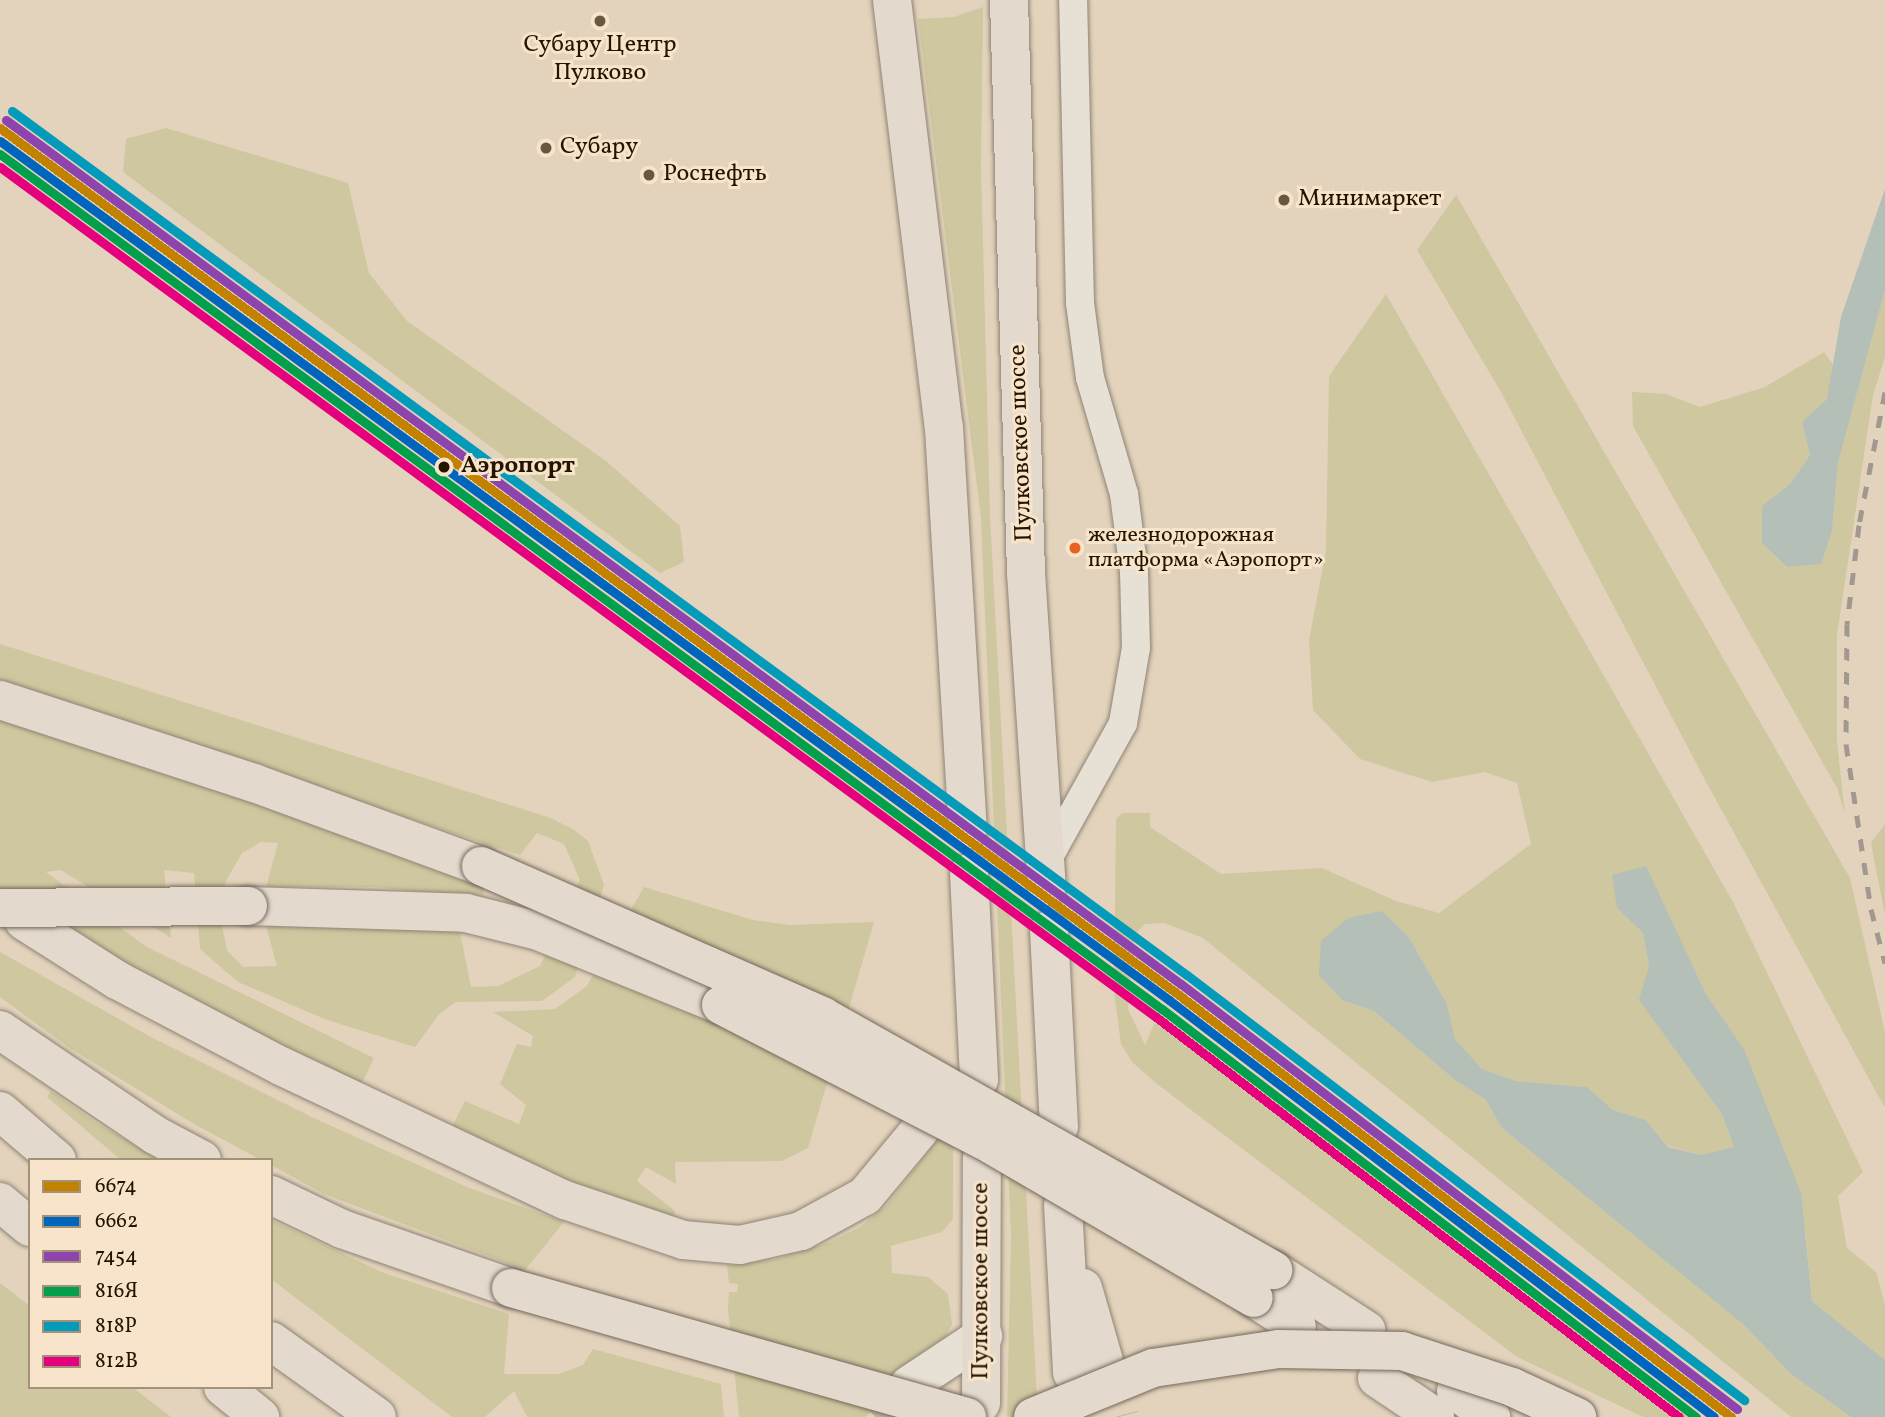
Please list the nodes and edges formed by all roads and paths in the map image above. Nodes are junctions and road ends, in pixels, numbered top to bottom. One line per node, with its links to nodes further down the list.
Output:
1 (892, 0): 5 (main road)
2 (1009, 0): 7 (main road, Пулковское шоссе)
3 (1073, 0): 7 (street)
4 (0, 700): 22 (main road, bridge)
5 (968, 829)
6 (970, 873): 11 (main road)
7 (1046, 875)
8 (12, 914): 13 (main road); 22 (main road, bridge)
9 (1049, 930): 14 (main road)
10 (0, 1030): 16 (main road)
11 (973, 1068)
12 (0, 1111): 15 (main road)
13 (924, 1125)
14 (1059, 1127)
15 (55, 1158)
16 (198, 1158)
17 (982, 1158): 25 (main road, Пулковское шоссе)
18 (273, 1196): 31 (main road, bridge)
19 (0, 1202): 21 (main road)
20 (1064, 1212): 27 (main road)
21 (28, 1225)
22 (1263, 1284): 23 (main road); 24 (main road)
23 (1297, 1326)
24 (1366, 1330)
25 (983, 1336): 29 (street); 31 (main road, Пулковское шоссе)
26 (281, 1348): 32 (main road)
27 (1088, 1367)
28 (1377, 1378): 30 (main road)
29 (909, 1385)
30 (1445, 1404): 34 (main road)
31 (974, 1410)
32 (377, 1417)
33 (1033, 1417): 35 (main road, bridge)
34 (1491, 1417)
35 (1577, 1417)

